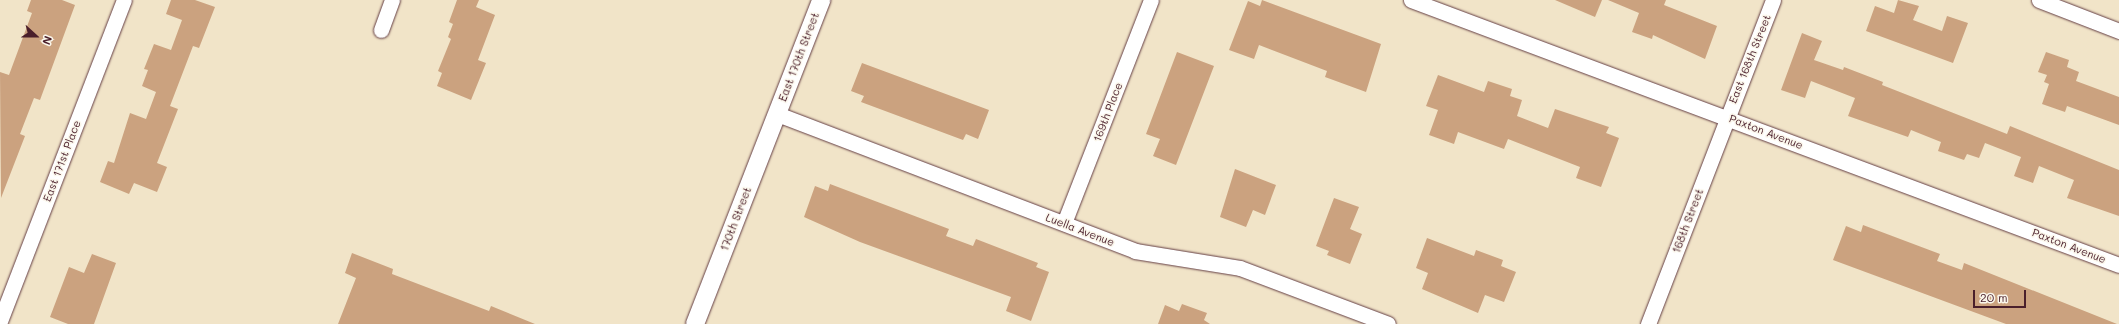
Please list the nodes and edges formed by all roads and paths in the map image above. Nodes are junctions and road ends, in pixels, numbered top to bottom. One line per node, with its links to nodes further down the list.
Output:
1 (124, 0): 14 (street, East 171st Place)
2 (392, 0): 8 (street)
3 (821, 0): 10 (street, East 170th Street)
4 (1151, 0): 12 (street, 169th Place)
5 (1411, 0): 11 (street, Paxton Avenue)
6 (1773, 0): 11 (street, East 168th Street)
7 (2039, 0): 9 (street)
8 (381, 30)
9 (2119, 31)
10 (777, 114): 12 (street, Luella Avenue); 15 (street, 170th Street)
11 (1727, 117): 13 (street, Paxton Avenue); 17 (street, 168th Street)
12 (1064, 223): 16 (street, Luella Avenue)
13 (2119, 265)
14 (0, 321)
15 (695, 324)
16 (1388, 324)
17 (1648, 324)

